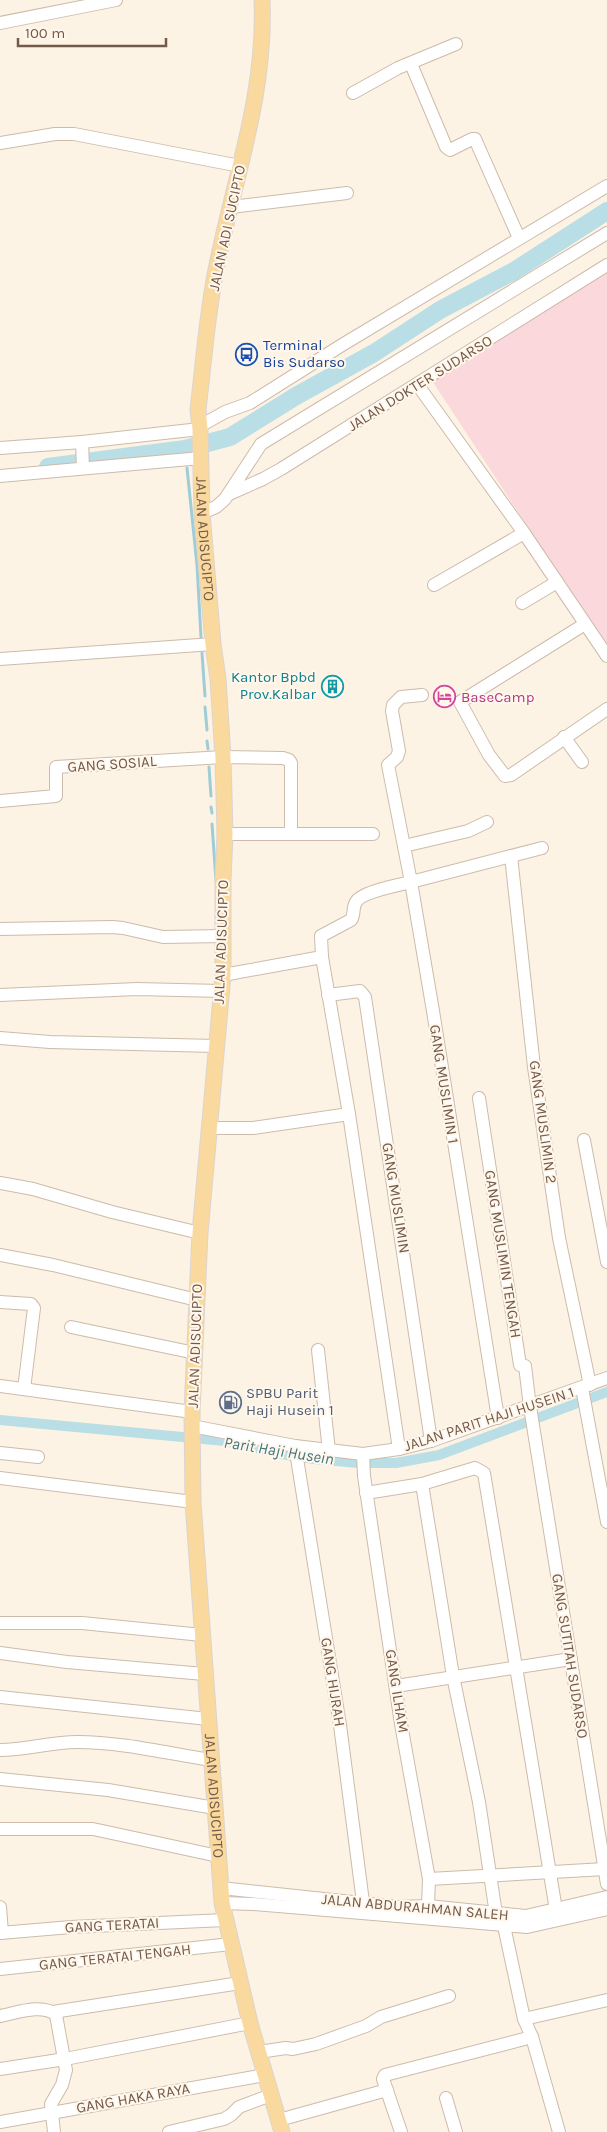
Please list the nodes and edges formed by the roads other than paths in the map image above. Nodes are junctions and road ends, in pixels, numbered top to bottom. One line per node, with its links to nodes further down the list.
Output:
1 (116, 0): 3 (street)
2 (262, 0): 8 (main road, JALAN ADI SUCIPTO)
3 (0, 23)
4 (456, 44): 5 (street)
5 (411, 64): 6 (street); 13 (street)
6 (353, 93)
7 (0, 143): 8 (street)
8 (240, 166): 11 (main road, JALAN ADI SUCIPTO)
9 (607, 186): 13 (street)
10 (347, 193): 11 (street)
11 (231, 207): 16 (main road, JALAN ADI SUCIPTO)
12 (607, 233): 23 (street)
13 (519, 238): 17 (street)
14 (607, 265): 15 (street, JALAN DOKTER SUDARSO)
15 (416, 384): 23 (street, JALAN DOKTER SUDARSO); 25 (street)
16 (198, 408): 17 (street); 18 (main road, JALAN ADI SUCIPTO)
17 (225, 412): 18 (street)
18 (200, 443): 19 (street); 21 (street); 24 (main road, JALAN ADISUCIPTO)
19 (82, 447): 20 (street); 21 (street)
20 (0, 448)
21 (83, 468): 22 (street)
22 (0, 476)
23 (228, 494): 24 (street)
24 (202, 513): 30 (main road, JALAN ADISUCIPTO)
25 (524, 533): 26 (street); 27 (street)
26 (556, 582): 28 (street); 29 (street)
27 (434, 585)
28 (522, 603)
29 (586, 624): 31 (street); 35 (street)
30 (213, 644): 32 (street); 36 (main road, JALAN ADISUCIPTO)
31 (607, 656)
32 (0, 659)
33 (422, 696): 43 (street, GANG MUSLIMIN 1)
34 (607, 709): 35 (street)
35 (564, 737): 37 (street)
36 (223, 757): 38 (street, GANG SOSIAL); 40 (main road, JALAN ADISUCIPTO); 41 (street)
37 (582, 762)
38 (0, 801)
39 (487, 822): 43 (street)
40 (225, 834): 41 (street); 48 (main road, JALAN ADISUCIPTO)
41 (291, 834): 42 (street)
42 (373, 834)
43 (404, 846): 46 (street, GANG MUSLIMIN 1)
44 (542, 848): 45 (street)
45 (511, 856): 46 (street); 71 (street, GANG MUSLIMIN 2)
46 (411, 882): 49 (street); 74 (street, GANG MUSLIMIN 1)
47 (0, 929): 48 (street)
48 (223, 936): 50 (main road, JALAN ADISUCIPTO)
49 (322, 957): 50 (street); 53 (street)
50 (223, 975): 51 (main road, JALAN ADISUCIPTO)
51 (221, 991): 52 (street); 55 (main road, JALAN ADISUCIPTO)
52 (0, 995)
53 (328, 995): 57 (street); 77 (street, GANG MUSLIMIN)
54 (0, 1038): 55 (street)
55 (216, 1046): 58 (main road, JALAN ADISUCIPTO)
56 (480, 1098): 73 (street, GANG MUSLIMIN TENGAH)
57 (349, 1114): 58 (street); 78 (street)
58 (209, 1128): 61 (main road, JALAN ADISUCIPTO)
59 (584, 1140): 63 (street)
60 (0, 1183): 61 (street)
61 (200, 1233): 64 (main road, JALAN ADISUCIPTO)
62 (0, 1256): 64 (street)
63 (607, 1262)
64 (197, 1300): 68 (main road, JALAN ADISUCIPTO)
65 (0, 1302): 72 (street)
66 (71, 1327): 68 (street)
67 (318, 1350): 79 (street)
68 (195, 1353): 75 (main road, JALAN ADISUCIPTO)
69 (607, 1378): 71 (street, JALAN PARIT HAJI HUSEIN 1)
70 (0, 1386): 72 (street, JALAN PARIT HAJI HUSEIN 1)
71 (586, 1386): 73 (street, JALAN PARIT HAJI HUSEIN 1); 88 (street, GANG MUSLIMIN 2)
72 (24, 1389): 75 (street, JALAN PARIT HAJI HUSEIN 1)
73 (530, 1410): 74 (street, JALAN PARIT HAJI HUSEIN 1); 76 (street, GANG MUSLIMIN TENGAH)
74 (498, 1418): 77 (street, JALAN PARIT HAJI HUSEIN 1)
75 (192, 1422): 81 (street, JALAN PARIT HAJI HUSEIN 1); 87 (main road, JALAN ADISUCIPTO)
76 (534, 1428): 92 (street, GANG SUTITAH SUDARSO)
77 (431, 1441): 78 (street, JALAN PARIT HAJI HUSEIN 1)
78 (399, 1448): 83 (street, JALAN PARIT HAJI HUSEIN 1)
79 (329, 1451): 81 (street, JALAN PARIT HAJI HUSEIN 1); 83 (street, JALAN PARIT HAJI HUSEIN 1)
80 (0, 1453): 82 (street)
81 (296, 1454): 112 (street, GANG HIJRAH)
82 (38, 1457)
83 (363, 1457): 86 (street, GANG ILHAM)
84 (0, 1478): 87 (street)
85 (422, 1484): 86 (street); 93 (street); 95 (street)
86 (366, 1493): 96 (street, GANG ILHAM)
87 (193, 1502): 90 (main road, JALAN ADISUCIPTO)
88 (607, 1522)
89 (0, 1623): 90 (street)
90 (202, 1635): 94 (main road, JALAN ADISUCIPTO)
91 (0, 1653): 94 (street)
92 (571, 1659): 93 (street); 105 (street, GANG SUTITAH SUDARSO)
93 (517, 1667): 95 (street); 106 (street)
94 (204, 1674): 98 (main road, JALAN ADISUCIPTO)
95 (454, 1676): 96 (street); 107 (street)
96 (396, 1686): 108 (street, GANG ILHAM)
97 (0, 1698): 98 (street)
98 (208, 1720): 100 (main road, JALAN ADISUCIPTO)
99 (0, 1750): 100 (street)
100 (210, 1760): 102 (main road, JALAN ADISUCIPTO)
101 (0, 1779): 102 (street)
102 (215, 1808): 104 (main road, JALAN ADISUCIPTO)
103 (0, 1829): 104 (street)
104 (218, 1856): 110 (main road, JALAN ADISUCIPTO)
105 (605, 1868): 106 (street); 109 (street, GANG SUTITAH SUDARSO)
106 (550, 1872): 107 (street); 117 (street)
107 (490, 1876): 108 (street); 118 (street)
108 (428, 1879): 114 (street, GANG ILHAM)
109 (607, 1884)
110 (221, 1896): 113 (street, JALAN ABDURAHMAN SALEH); 119 (main road, JALAN ADISUCIPTO)
111 (607, 1898): 117 (street, JALAN ABDURAHMAN SALEH)
112 (363, 1902): 113 (street, JALAN ABDURAHMAN SALEH); 114 (street, JALAN ABDURAHMAN SALEH)
113 (311, 1903): 120 (street, JALAN ABDURAHMAN SALEH)
114 (428, 1906): 118 (street, JALAN ABDURAHMAN SALEH)
115 (0, 1907): 121 (street)
116 (607, 1909): 120 (street, JALAN ABDURAHMAN SALEH)
117 (556, 1910): 118 (street, JALAN ABDURAHMAN SALEH)
118 (496, 1914)
119 (225, 1920): 121 (street, GANG TERATAI); 122 (main road, JALAN ADISUCIPTO)
120 (504, 1926): 129 (street)
121 (1, 1933)
122 (231, 1944): 123 (street, GANG TERATAI TENGAH); 124 (main road, JALAN ADISUCIPTO)
123 (0, 1969)
124 (240, 1982): 127 (street); 130 (main road, JALAN ADISUCIPTO)
125 (449, 1996): 132 (street)
126 (607, 2000): 129 (street)
127 (53, 2012): 128 (street); 133 (street)
128 (0, 2016)
129 (524, 2019): 131 (street)
130 (250, 2023): 132 (main road, JALAN ADISUCIPTO); 133 (street)
131 (532, 2037): 136 (street); 146 (street)
132 (259, 2052): 135 (main road, JALAN ADISUCIPTO)
133 (67, 2059): 134 (street); 139 (street)
134 (0, 2069)
135 (266, 2075): 137 (main road, JALAN ADISUCIPTO); 139 (street, GANG HAKA RAYA)
136 (387, 2090): 141 (street); 144 (street)
137 (271, 2095): 141 (main road, JALAN ADISUCIPTO); 143 (street)
138 (446, 2098): 145 (street)
139 (52, 2111): 140 (street, GANG HAKA RAYA); 142 (street)
140 (0, 2122)
141 (281, 2126)
142 (54, 2132)
143 (169, 2132)
144 (401, 2132)
145 (456, 2132)
146 (559, 2132)

